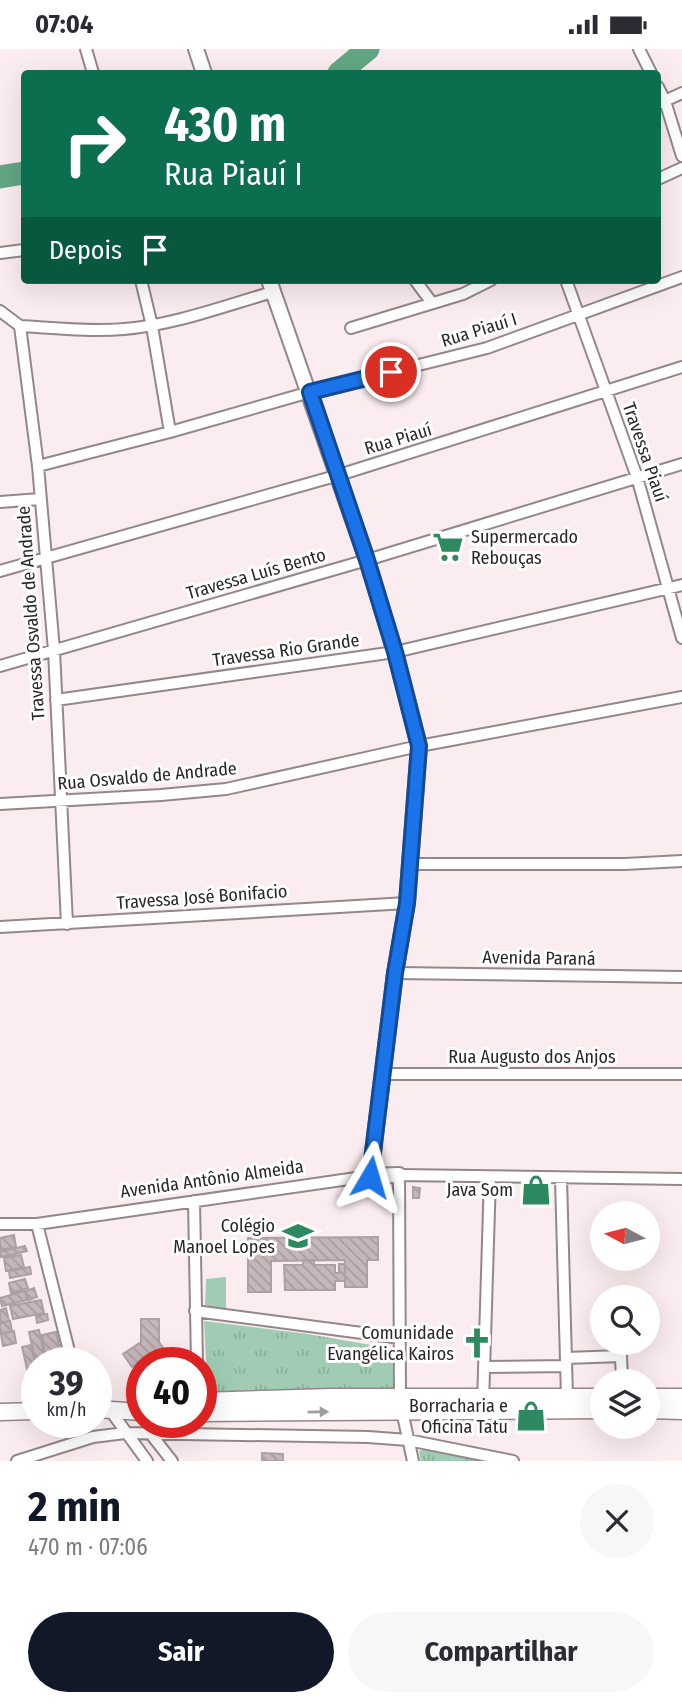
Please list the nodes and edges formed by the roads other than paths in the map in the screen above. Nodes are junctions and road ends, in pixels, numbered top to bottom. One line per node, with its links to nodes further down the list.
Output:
1 (86, 49): 4 (street)
2 (196, 49): 5 (street)
3 (639, 49): 6 (street)
4 (92, 70)
5 (203, 70)
6 (650, 70)
7 (682, 93): 8 (street)
8 (662, 103): 9 (street)
9 (682, 156)
10 (682, 168): 11 (street)
11 (661, 178)
12 (21, 250): 13 (street)
13 (0, 253)
14 (682, 277): 22 (street, Rua Piauí I)
15 (142, 284): 24 (street)
16 (418, 284): 20 (street)
17 (483, 284): 20 (street)
18 (567, 284): 22 (street, Travessa Piauí)
19 (271, 286): 24 (street); 27 (street)
20 (432, 303): 25 (street)
21 (0, 311): 23 (street)
22 (579, 316): 27 (street, Rua Piauí I); 28 (street, Travessa Piauí)
23 (20, 325): 24 (street); 31 (street, Travessa Osvaldo de Andrade)
24 (152, 326): 29 (street)
25 (351, 328)
26 (682, 367): 28 (street, Rua Piauí)
27 (310, 392): 29 (street, Rua Piauí I); 32 (street)
28 (606, 392): 32 (street, Rua Piauí); 33 (street, Travessa Piauí)
29 (170, 432): 31 (street, Rua Piauí I)
30 (682, 464): 33 (street, Travessa Luís Bento)
31 (38, 466): 34 (street, Travessa Osvaldo de Andrade)
32 (339, 475): 36 (street, Rua Piauí); 37 (street)
33 (637, 477): 37 (street, Travessa Luís Bento); 40 (street, Travessa Piauí)
34 (40, 499): 35 (street); 36 (street, Travessa Osvaldo de Andrade)
35 (0, 502)
36 (45, 558): 38 (street, Rua Piauí); 42 (street, Travessa Osvaldo de Andrade)
37 (367, 560): 42 (street, Travessa Luís Bento); 43 (street)
38 (0, 571)
39 (682, 585): 40 (street, Travessa Rio Grande)
40 (669, 588): 41 (street, Travessa Piauí); 43 (street, Travessa Rio Grande)
41 (682, 638)
42 (54, 650): 44 (street, Travessa Luís Bento); 46 (street, Travessa Osvaldo de Andrade)
43 (395, 652): 46 (street, Travessa Rio Grande); 47 (street)
44 (0, 666)
45 (682, 697): 47 (street, Rua Osvaldo de Andrade)
46 (56, 701): 48 (street, Travessa Osvaldo de Andrade)
47 (419, 746): 48 (street, Rua Osvaldo de Andrade); 51 (street)
48 (62, 801): 49 (street, Rua Osvaldo de Andrade); 53 (street, Travessa Osvaldo de Andrade)
49 (0, 804)
50 (682, 861): 51 (street)
51 (410, 864): 52 (street)
52 (407, 903): 53 (street, Travessa José Bonifacio); 55 (street)
53 (67, 924): 54 (street, Travessa José Bonifacio)
54 (0, 927)
55 (395, 973): 56 (street, Avenida Paraná); 58 (street)
56 (682, 977)
57 (682, 1074): 58 (street, Rua Augusto dos Anjos)
58 (382, 1075): 60 (street)
59 (399, 1175): 60 (street, Avenida Antônio Almeida); 61 (street, Avenida Antônio Almeida); 68 (street)
60 (370, 1177): 64 (street, Avenida Antônio Almeida)
61 (490, 1177): 62 (street, Avenida Antônio Almeida); 72 (street)
62 (561, 1178): 63 (street, Avenida Antônio Almeida); 71 (street)
63 (682, 1179)
64 (194, 1201): 66 (street, Avenida Antônio Almeida); 67 (street)
65 (0, 1224): 66 (street, Avenida Antônio Almeida)
66 (37, 1224): 69 (street)
67 (195, 1311): 68 (street); 70 (street)
68 (400, 1338): 80 (street)
69 (68, 1347)
70 (196, 1347)
71 (566, 1362): 72 (street); 73 (street); 77 (street)
72 (484, 1367): 79 (street)
73 (622, 1369)
74 (590, 1397): 77 (main road)
75 (660, 1397): 76 (main road)
76 (682, 1397)
77 (567, 1398): 79 (main road)
78 (217, 1401): 80 (main road)
79 (482, 1403): 80 (main road); 81 (main road)
80 (401, 1404): 86 (main road, one-way to 80); 91 (street)
81 (590, 1409)
82 (660, 1410): 84 (main road)
83 (21, 1411): 85 (main road)
84 (682, 1411)
85 (0, 1412)
86 (217, 1412)
87 (112, 1419): 88 (street)
88 (125, 1433): 92 (street); 93 (street)
89 (217, 1434): 91 (street)
90 (154, 1438): 94 (street)
91 (408, 1440): 95 (street); 96 (street)
92 (17, 1461)
93 (147, 1461)
94 (172, 1461)
95 (413, 1461)
96 (513, 1461)

